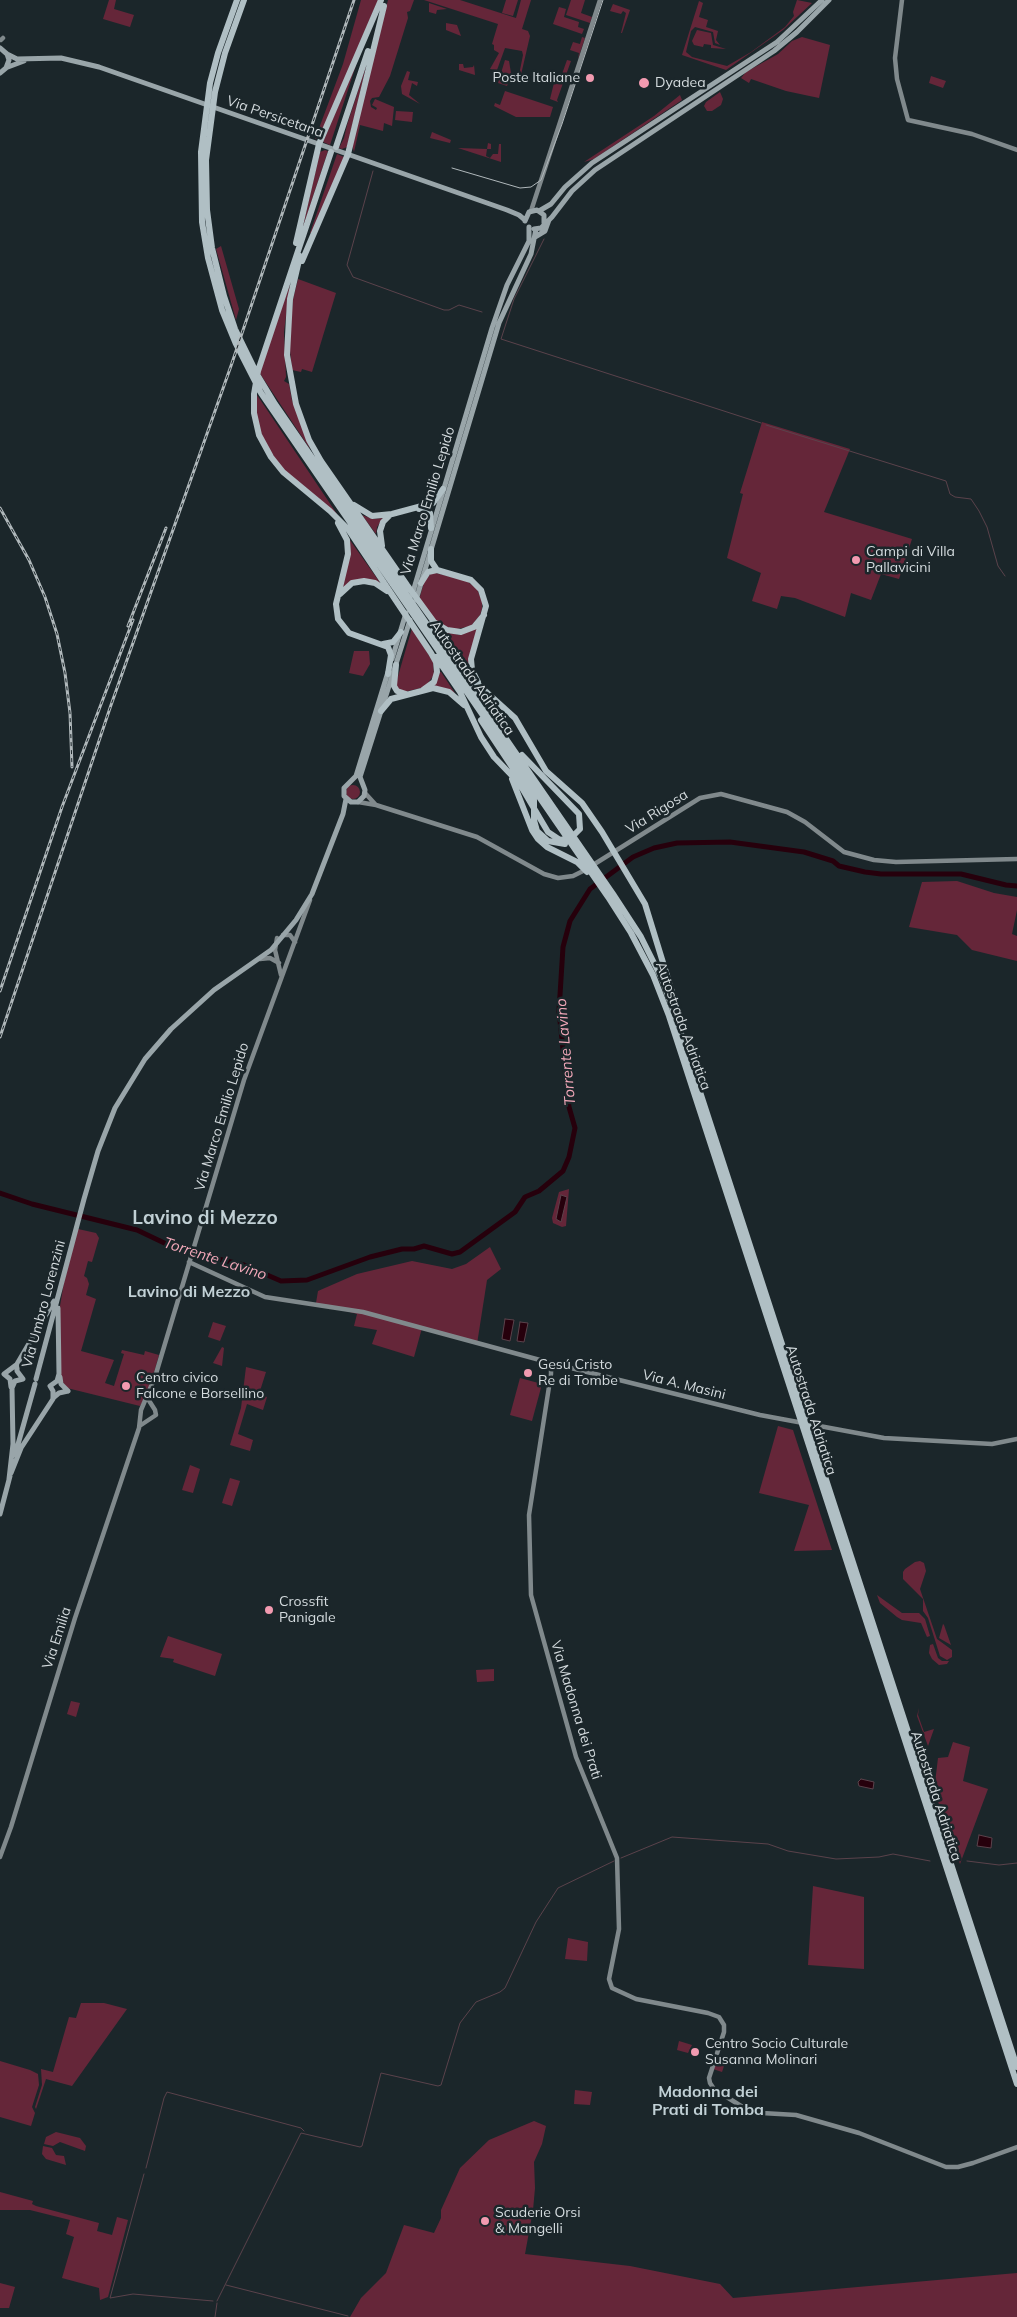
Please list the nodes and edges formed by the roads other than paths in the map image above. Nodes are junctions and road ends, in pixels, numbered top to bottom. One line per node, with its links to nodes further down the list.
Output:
1 (237, 0): 27 (highway, Autostrada Adriatica)
2 (244, 0): 27 (highway, Autostrada Adriatica)
3 (600, 0): 19 (street)
4 (822, 0): 18 (main road)
5 (829, 0): 21 (main road)
6 (902, 0): 15 (street)
7 (383, 2): 13 (highway); 14 (highway); 16 (highway)
8 (0, 48): 9 (main road)
9 (7, 54): 10 (main road, Via Persicetana); 11 (main road)
10 (32, 59): 11 (main road, Via Persicetana); 13 (main road, Via Persicetana)
11 (8, 67): 12 (main road, Via Persicetana)
12 (0, 73)
13 (316, 143): 14 (main road, Via Persicetana); 26 (highway)
14 (334, 149): 16 (main road, Via Persicetana); 25 (highway); 26 (highway)
15 (1017, 150)
16 (348, 154): 17 (main road, Via Persicetana); 25 (highway)
17 (508, 210): 19 (main road, Via Persicetana); 20 (main road, Via Persicetana)
18 (539, 211): 19 (main road); 21 (main road)
19 (529, 212): 20 (main road)
20 (525, 220): 22 (main road)
21 (547, 222): 23 (main road); 24 (main road)
22 (529, 227): 23 (main road); 29 (main road, Via Marco Emilio Lepido)
23 (536, 230): 24 (main road, Via Marco Emilio Lepido)
24 (535, 236): 34 (main road, Via Marco Emilio Lepido)
25 (290, 294): 28 (highway)
26 (281, 302): 30 (highway)
27 (291, 433): 47 (highway, Autostrada Adriatica); 53 (highway, Autostrada Adriatica)
28 (335, 481): 32 (highway); 37 (highway)
29 (443, 489): 31 (highway); 33 (main road, Via Marco Emilio Lepido)
30 (307, 492): 38 (highway); 40 (highway)
31 (413, 509): 32 (highway); 33 (highway)
32 (392, 514): 37 (highway)
33 (432, 528): 42 (main road, Via Marco Emilio Lepido)
34 (431, 549): 35 (highway); 36 (main road, Via Marco Emilio Lepido)
35 (437, 570): 36 (highway); 41 (highway)
36 (421, 583): 39 (main road, Via Marco Emilio Lepido)
37 (407, 585): 39 (highway)
38 (337, 599): 40 (highway); 44 (highway)
39 (418, 600): 41 (highway); 42 (main road, Via Marco Emilio Lepido); 49 (highway)
40 (402, 608): 42 (highway)
41 (484, 615): 49 (highway)
42 (409, 624): 43 (main road, Via Marco Emilio Lepido); 45 (main road, Via Marco Emilio Lepido); 48 (highway); 52 (highway)
43 (401, 632): 44 (highway); 46 (main road, Via Marco Emilio Lepido)
44 (383, 644): 46 (highway)
45 (396, 664): 50 (highway); 51 (main road, Via Marco Emilio Lepido)
46 (388, 674): 56 (main road, Via Marco Emilio Lepido)
47 (461, 684): 55 (highway); 63 (highway, Autostrada Adriatica)
48 (423, 690): 50 (highway); 52 (highway)
49 (484, 692): 55 (highway)
50 (407, 694): 51 (highway)
51 (381, 711): 57 (main road, Via Marco Emilio Lepido)
52 (470, 714): 54 (highway)
53 (497, 725): 54 (highway); 63 (highway, Autostrada Adriatica)
54 (506, 769): 67 (highway)
55 (546, 771): 77 (highway)
56 (351, 782): 57 (main road); 59 (main road)
57 (362, 785): 58 (main road)
58 (365, 793): 60 (main road); 61 (street)
59 (346, 799): 60 (main road); 62 (main road)
60 (356, 802): 61 (street, Via Rigosa); 62 (main road)
61 (376, 805): 64 (street, Via Rigosa)
62 (343, 814): 65 (main road)
63 (568, 835): 67 (highway, Autostrada Adriatica)
64 (1017, 859)
65 (316, 884): 66 (main road); 69 (main road)
66 (312, 894): 68 (main road); 70 (street, Via Marco Emilio Lepido)
67 (611, 896): 77 (highway, Autostrada Adriatica); 98 (highway, Autostrada Adriatica)
68 (285, 934): 69 (street); 70 (street); 71 (main road)
69 (278, 938): 71 (street, Via Marco Emilio Lepido); 75 (main road)
70 (296, 942): 73 (street, Via Marco Emilio Lepido)
71 (275, 946): 72 (main road); 74 (street, Via Marco Emilio Lepido)
72 (260, 959): 74 (street); 75 (main road)
73 (289, 960): 74 (street); 76 (street, Via Marco Emilio Lepido)
74 (279, 962): 76 (street, Via Marco Emilio Lepido)
75 (246, 968): 79 (main road, Via Umbro Lorenzini)
76 (280, 980): 78 (street, Via Marco Emilio Lepido)
77 (686, 1048): 97 (highway, Autostrada Adriatica)
78 (189, 1261): 80 (street, Via A. Masini); 86 (street, Via Emilia)
79 (61, 1285): 81 (main road); 83 (main road); 94 (main road, Via Umbro Lorenzini)
80 (550, 1363): 82 (street, Via A. Masini); 84 (street, Via Madonna dei Prati)
81 (17, 1364): 85 (main road); 85 (main road)
82 (559, 1364): 84 (street, Via Madonna dei Prati); 93 (street, Via A. Masini)
83 (59, 1374): 87 (main road); 87 (main road)
84 (551, 1374): 99 (street, Via Madonna dei Prati)
85 (12, 1388): 94 (main road)
86 (148, 1398): 88 (street, Via Emilia); 89 (street)
87 (53, 1399): 94 (main road)
88 (145, 1406): 89 (street); 90 (street, Via Emilia)
89 (152, 1406): 91 (street, Via Emilia)
90 (141, 1415): 91 (street); 92 (street, Via Emilia)
91 (147, 1420): 92 (street, Via Emilia)
92 (139, 1428): 96 (street, Via Emilia)
93 (1017, 1439)
94 (9, 1479): 95 (main road, Via Umbro Lorenzini)
95 (0, 1514)
96 (0, 1856)
97 (1017, 2066)
98 (1017, 2084)
99 (1017, 2147)

